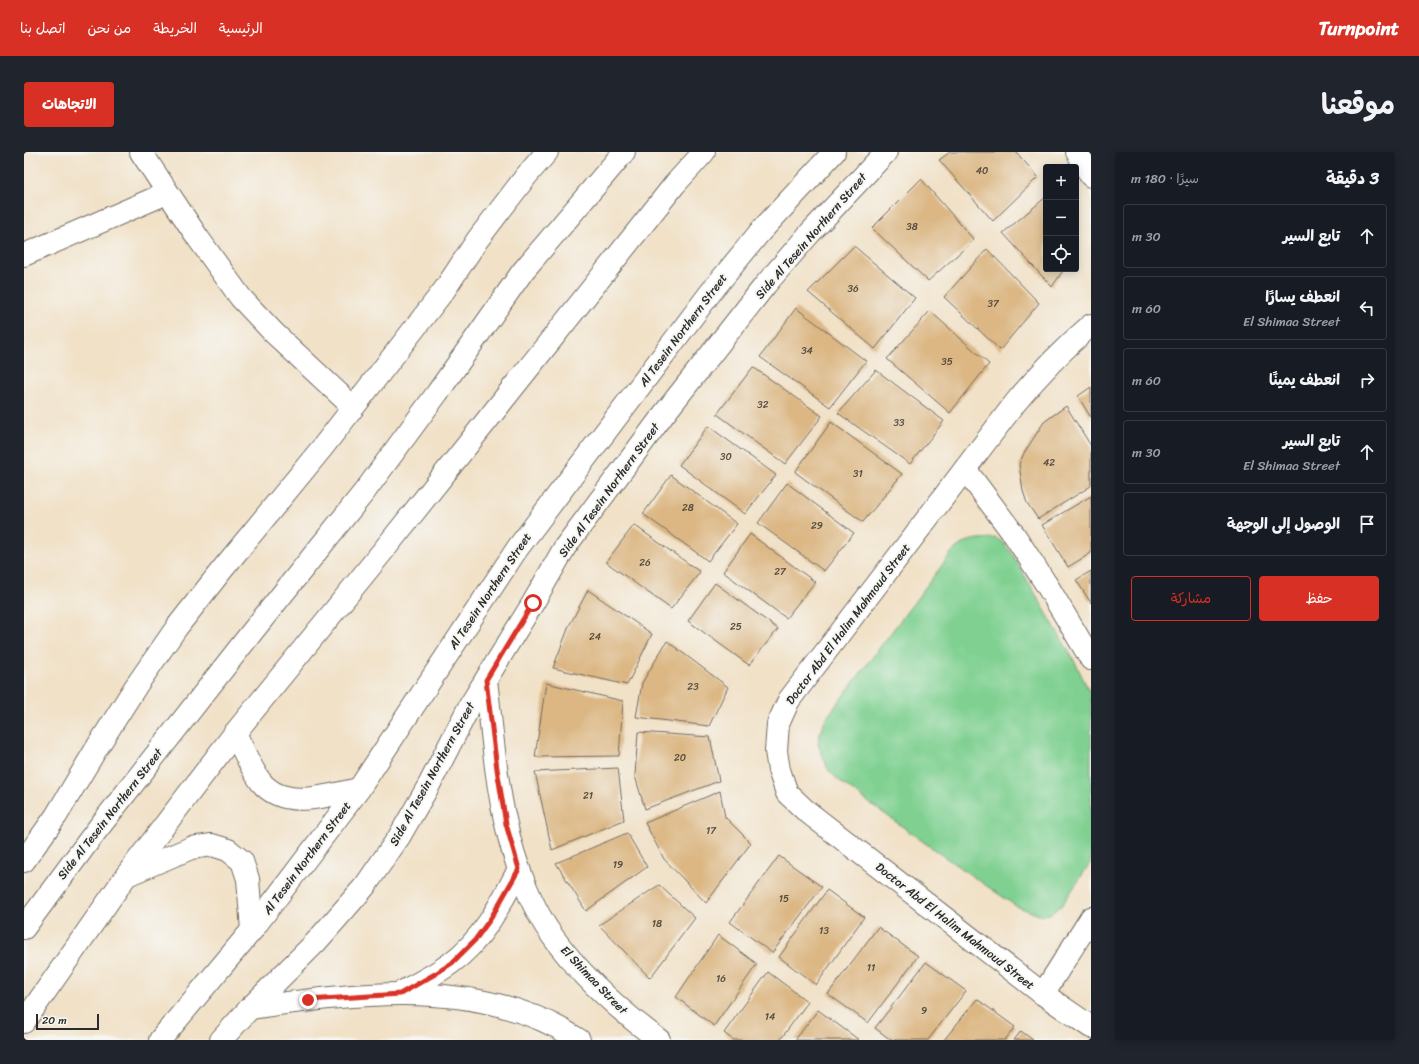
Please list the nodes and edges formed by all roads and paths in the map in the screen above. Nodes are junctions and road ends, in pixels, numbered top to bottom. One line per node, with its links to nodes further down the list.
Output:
1 (141, 152): 9 (street)
2 (547, 152): 12 (street)
3 (624, 152): 22 (street, Side Al Tesein Northern Street)
4 (704, 152): 16 (street)
5 (834, 152): 17 (street, Al Tesein Northern Street)
6 (886, 152): 15 (street, Side Al Tesein Northern Street)
7 (1077, 152): 8 (street)
8 (1091, 176)
9 (167, 193): 10 (street); 12 (street)
10 (24, 255)
11 (1091, 325): 13 (street, Doctor Abd El Halim Mahmoud Street)
12 (352, 407): 18 (street)
13 (965, 469): 14 (street); 25 (street, Doctor Abd El Halim Mahmoud Street)
14 (1091, 659)
15 (486, 680): 19 (street, El Shimaa Street); 26 (street, Side Al Tesein Northern Street)
16 (235, 733): 17 (street); 20 (street)
17 (359, 789): 23 (street, Al Tesein Northern Street)
18 (24, 861)
19 (519, 869): 24 (street); 29 (street, El Shimaa Street)
20 (126, 876): 23 (street); 27 (street)
21 (1091, 918): 25 (street)
22 (24, 928)
23 (252, 930): 30 (street, Al Tesein Northern Street)
24 (400, 994): 26 (street); 32 (street)
25 (1043, 994): 28 (street, Doctor Abd El Halim Mahmoud Street)
26 (250, 1008): 31 (street, Side Al Tesein Northern Street)
27 (24, 1022)
28 (1091, 1027)
29 (646, 1036)
30 (160, 1040)
31 (221, 1040)
32 (580, 1040)

